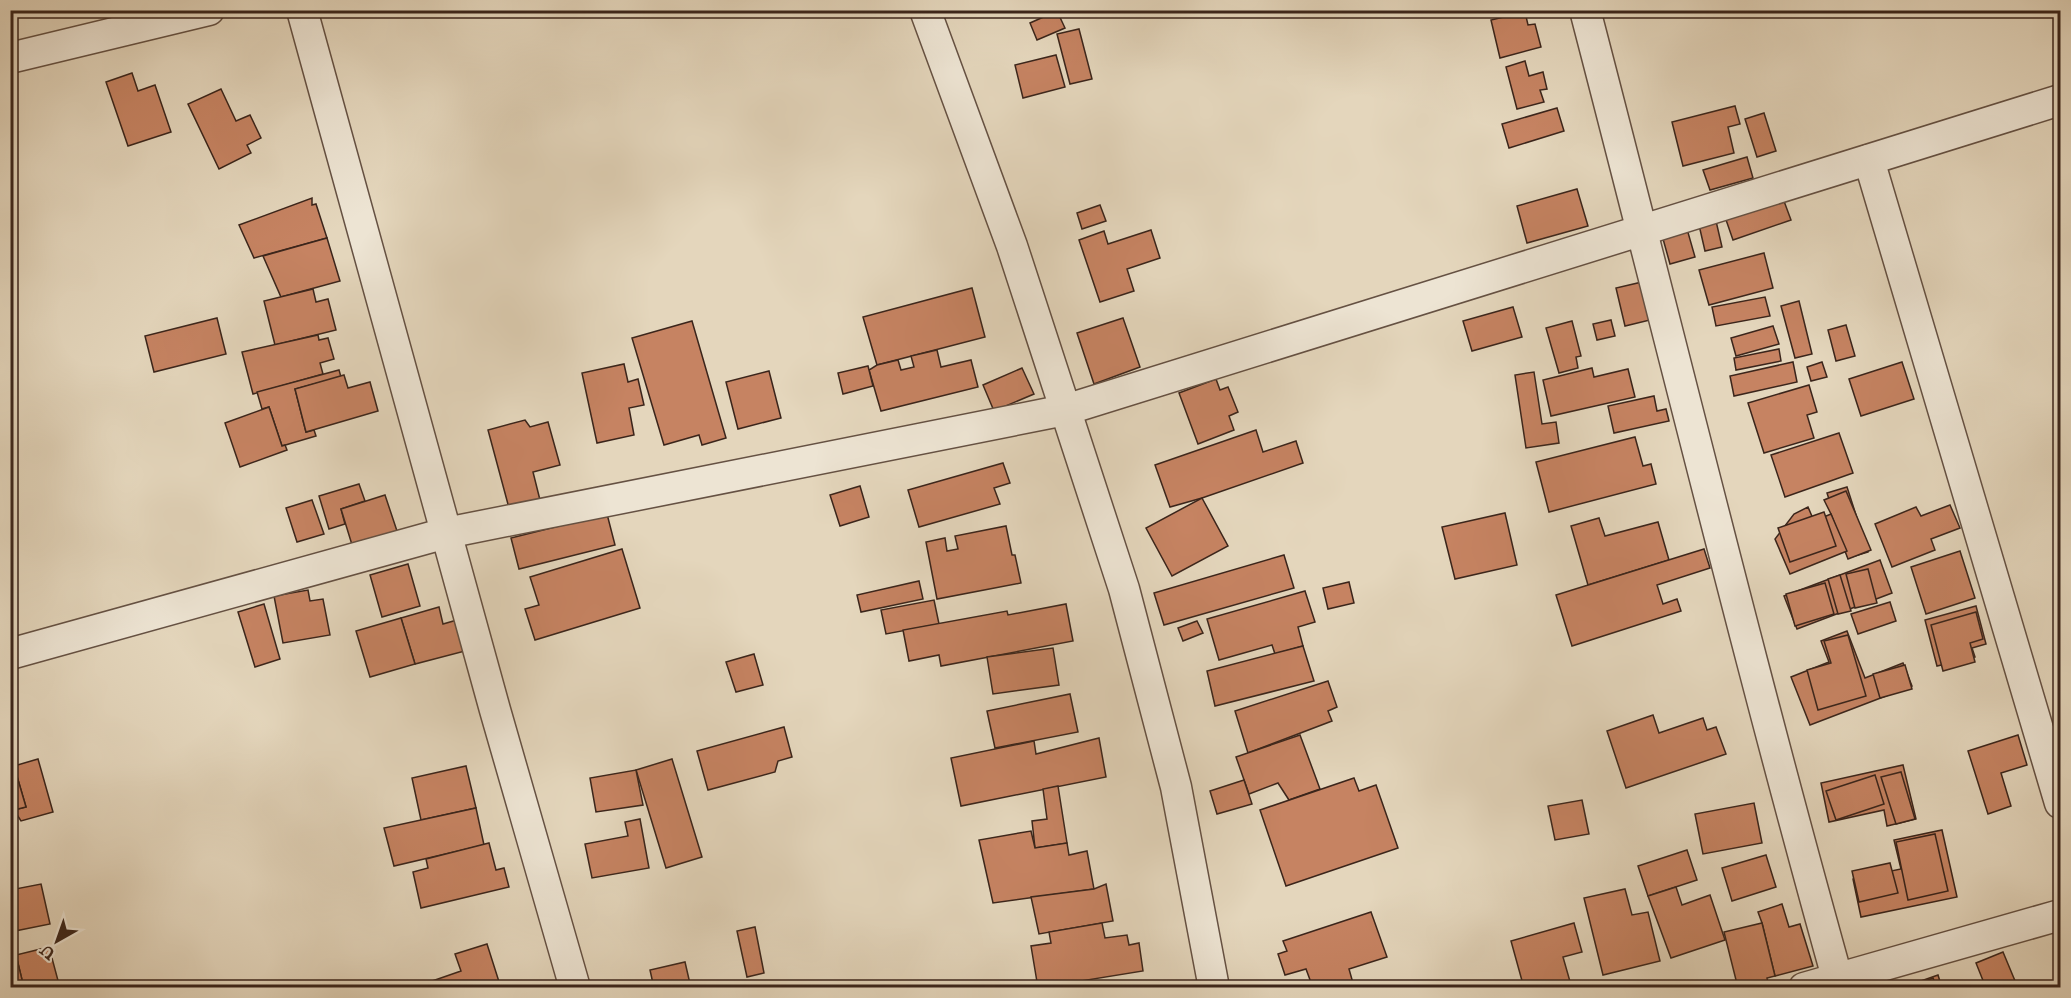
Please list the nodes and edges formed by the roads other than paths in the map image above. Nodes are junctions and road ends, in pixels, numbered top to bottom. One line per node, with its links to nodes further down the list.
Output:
1 (209, 10): 5 (street)
2 (302, 10): 10 (street)
3 (925, 10): 9 (street)
4 (1585, 10): 8 (street)
5 (10, 58)
6 (2061, 100): 7 (street)
7 (1869, 160): 8 (street); 12 (street)
8 (1642, 231): 9 (street); 14 (street)
9 (1065, 410): 10 (street); 16 (street)
10 (446, 533): 11 (street); 15 (street)
11 (10, 654)
12 (2061, 803)
13 (2061, 915): 14 (street)
14 (1839, 983): 17 (street)
15 (575, 987)
16 (1214, 987)
17 (1804, 987)

